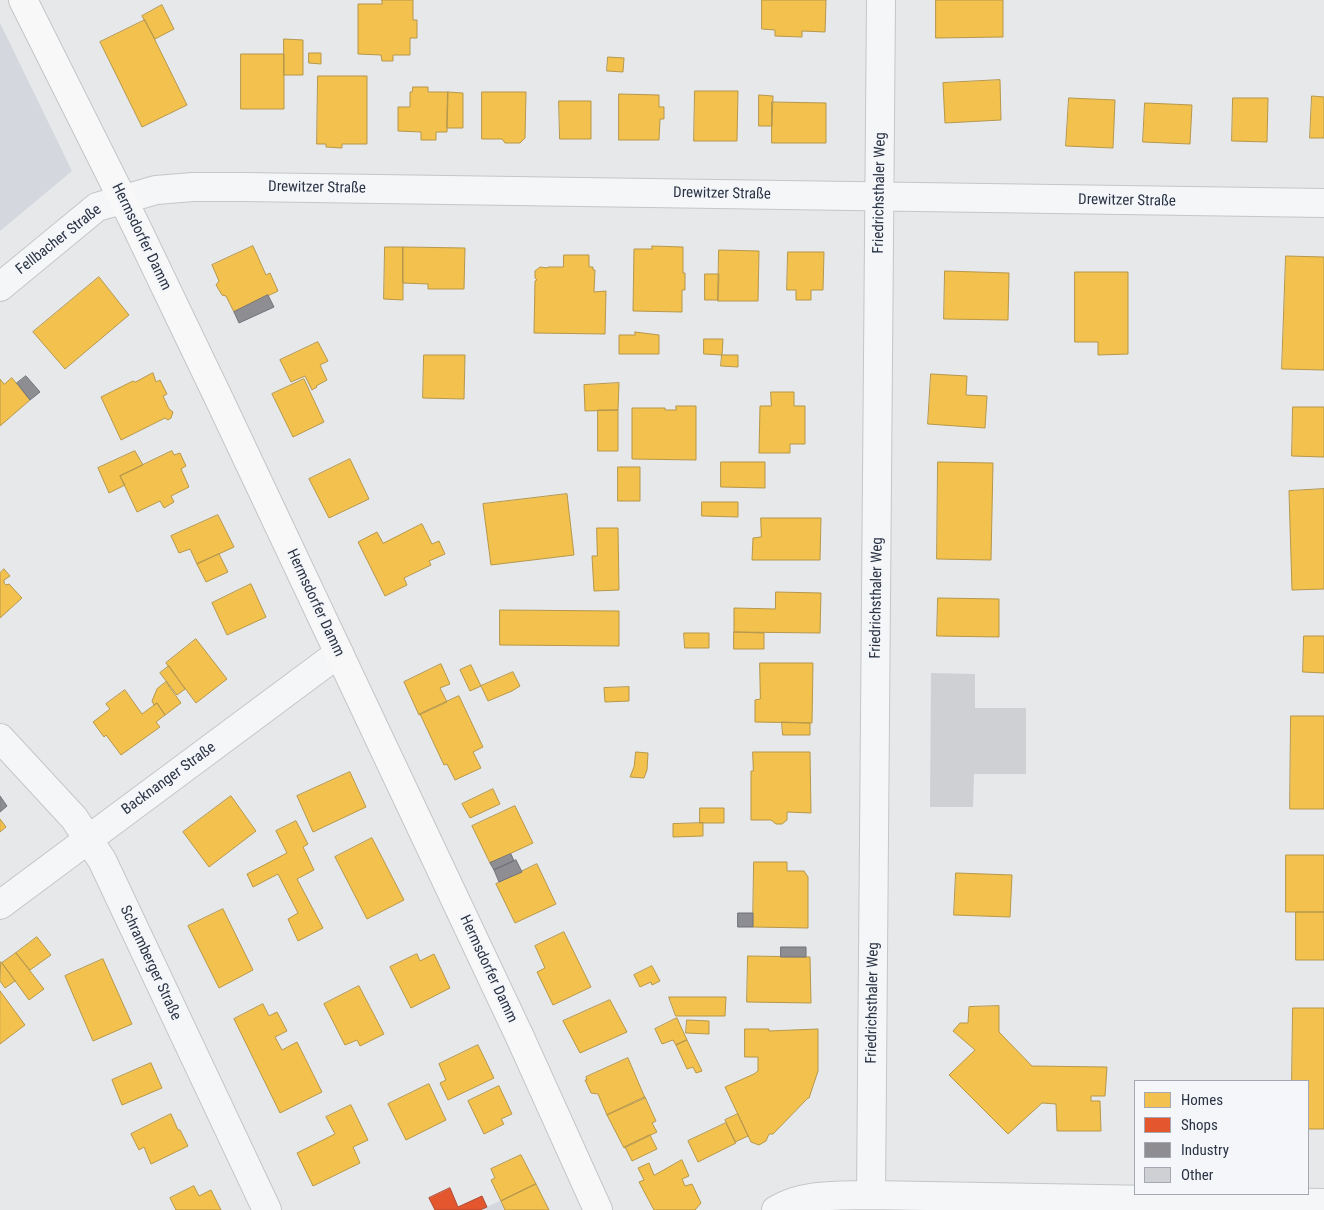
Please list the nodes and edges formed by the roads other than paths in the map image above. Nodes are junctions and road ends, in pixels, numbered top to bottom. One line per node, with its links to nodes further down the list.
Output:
1 (23, 0): 4 (main road, Hermsdorfer Damm)
2 (881, 0): 3 (street, Friedrichsthaler Weg)
3 (880, 196): 4 (street, Drewitzer Straße); 5 (street, Drewitzer Straße); 11 (street, Friedrichsthaler Weg)
4 (122, 199): 6 (street, Fellbacher Straße); 7 (main road, Hermsdorfer Damm)
5 (1324, 204)
6 (0, 288)
7 (338, 653): 9 (street, Backnanger Straße); 14 (main road, Hermsdorfer Damm)
8 (0, 738): 9 (street, Schramberger Straße)
9 (88, 839): 10 (street, Backnanger Straße); 13 (street, Schramberger Straße)
10 (0, 905)
11 (871, 1195): 12 (street); 15 (street)
12 (1324, 1203)
13 (267, 1210)
14 (598, 1210)
15 (776, 1210)

